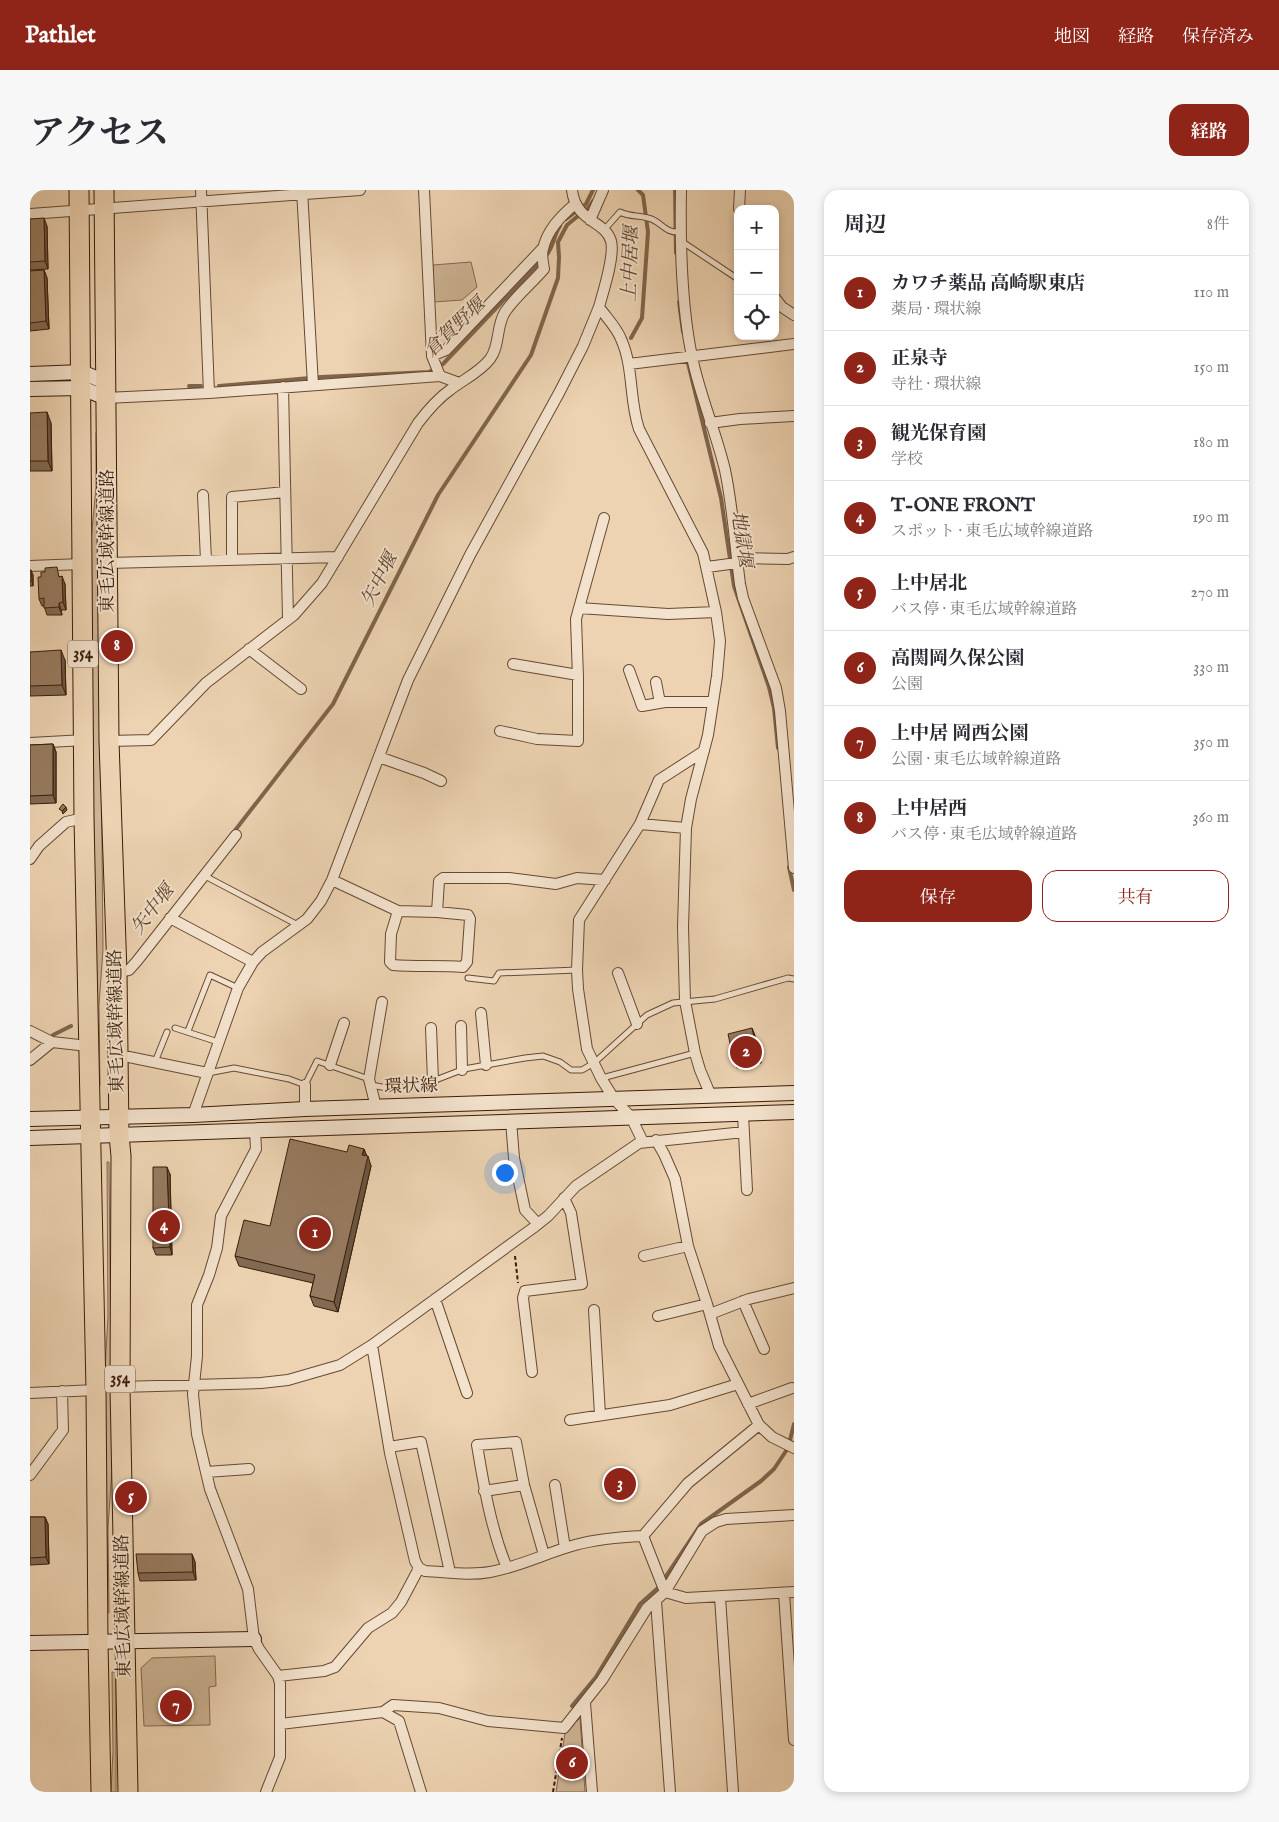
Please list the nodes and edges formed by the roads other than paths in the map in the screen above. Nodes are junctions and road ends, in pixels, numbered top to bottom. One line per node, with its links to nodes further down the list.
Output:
1 (80, 190): 14 (highway, 東毛広域幹線道路 / 354)
2 (104, 190): 13 (highway, 東毛広域幹線道路 / 354)
3 (360, 190): 9 (street)
4 (424, 190): 27 (street)
5 (572, 190): 11 (street)
6 (603, 190): 16 (street)
7 (681, 190): 18 (street)
8 (740, 190): 12 (street)
9 (302, 193): 10 (street); 31 (street)
10 (201, 195): 13 (street); 35 (street)
11 (575, 204): 16 (street); 19 (street)
12 (739, 205)
13 (104, 209): 14 (street); 34 (highway, 東毛広域幹線道路 / 354)
14 (80, 210): 15 (street); 29 (highway, 東毛広域幹線道路 / 354)
15 (30, 214)
16 (590, 220): 17 (street)
17 (604, 230): 18 (lane); 22 (street)
18 (681, 236): 20 (lane); 25 (street)
19 (543, 256): 27 (street); 30 (street)
20 (734, 276)
21 (779, 303): 23 (street)
22 (599, 307): 26 (street); 67 (street)
23 (794, 315)
24 (794, 344): 25 (street)
25 (692, 356): 26 (street); 37 (street)
26 (629, 364): 50 (street)
27 (437, 367): 30 (street); 31 (street)
28 (30, 374): 29 (street)
29 (82, 380): 33 (street); 34 (street); 48 (highway, 東毛広域幹線道路 / 354)
30 (459, 383): 42 (street)
31 (313, 385): 32 (street)
32 (283, 387): 35 (street); 38 (street)
33 (30, 389)
34 (106, 390): 35 (street); 47 (highway, 東毛広域幹線道路 / 354)
35 (209, 393)
36 (794, 416): 37 (street)
37 (710, 423): 46 (street)
38 (285, 492): 41 (street); 44 (street)
39 (203, 495): 45 (street)
40 (604, 518): 51 (street)
41 (286, 557): 42 (street); 44 (street); 53 (street)
42 (338, 557): 53 (street)
43 (794, 557): 46 (street)
44 (232, 559): 45 (street)
45 (206, 560): 47 (street)
46 (737, 561): 50 (street); 74 (street)
47 (108, 563): 64 (highway, 東毛広域幹線道路 / 354)
48 (82, 564): 49 (street); 63 (highway, 東毛広域幹線道路 / 354)
49 (30, 566)
50 (707, 567): 52 (street)
51 (579, 608): 52 (street); 57 (street)
52 (716, 612): 60 (street)
53 (288, 619): 54 (street)
54 (249, 649): 59 (street); 64 (street)
55 (513, 664): 57 (street)
56 (629, 670): 61 (street)
57 (578, 675): 62 (street)
58 (656, 682): 61 (street)
59 (301, 689)
60 (712, 702): 61 (street); 66 (street)
61 (660, 703)
62 (500, 731)
63 (84, 740): 65 (street); 69 (highway, 東毛広域幹線道路 / 354)
64 (109, 741): 84 (highway, 東毛広域幹線道路 / 354)
65 (30, 743)
66 (704, 751): 70 (street); 71 (street)
67 (379, 757): 68 (street); 76 (street)
68 (441, 782)
69 (84, 818): 73 (street); 102 (highway, 東毛広域幹線道路 / 354)
70 (640, 824): 71 (street); 77 (street)
71 (686, 828): 89 (street)
72 (236, 835): 75 (street)
73 (30, 859)
74 (794, 868)
75 (205, 876): 80 (street); 81 (lane)
76 (332, 880): 78 (street); 81 (street)
77 (605, 880): 79 (street); 83 (street)
78 (398, 911): 79 (street); 79 (street)
79 (437, 912)
80 (170, 918): 82 (street); 84 (street)
81 (298, 925): 82 (street)
82 (253, 962): 88 (street)
83 (577, 970): 86 (lane); 107 (street)
84 (117, 972): 104 (highway, 東毛広域幹線道路 / 354)
85 (618, 972): 93 (street)
86 (468, 978)
87 (794, 979): 89 (lane)
88 (238, 988): 98 (lane); 101 (street)
89 (685, 1001): 93 (lane); 103 (street)
90 (382, 1002): 113 (street)
91 (481, 1013): 109 (street)
92 (344, 1023): 108 (street)
93 (637, 1024): 107 (lane)
94 (461, 1026): 110 (street)
95 (175, 1028): 98 (lane)
96 (431, 1028): 114 (street)
97 (30, 1031): 100 (street)
98 (188, 1031): 101 (lane)
99 (167, 1032): 106 (lane)
100 (52, 1042): 102 (street); 105 (street)
101 (218, 1042): 111 (street)
102 (88, 1046): 127 (highway, 東毛広域幹線道路 / 354)
103 (695, 1053): 112 (lane); 117 (street)
104 (118, 1057): 106 (street); 128 (highway, 東毛広域幹線道路 / 354)
105 (30, 1060)
106 (155, 1062): 111 (street)
107 (594, 1063): 109 (lane); 112 (street)
108 (330, 1065): 113 (lane); 115 (lane)
109 (486, 1065): 110 (lane)
110 (462, 1070): 114 (lane)
111 (207, 1073): 115 (lane); 122 (street)
112 (601, 1078): 118 (street)
113 (370, 1082): 114 (lane); 119 (street)
114 (432, 1082)
115 (305, 1085): 120 (street)
116 (794, 1093): 117 (street, 環状線)
117 (711, 1096): 118 (street, 環状線)
118 (614, 1099): 119 (street, 環状線); 124 (street)
119 (376, 1107): 120 (street, 環状線)
120 (305, 1109): 122 (street, 環状線)
121 (794, 1112): 123 (street, 環状線)
122 (193, 1115): 128 (street, 環状線)
123 (743, 1115): 124 (street, 環状線); 130 (street)
124 (631, 1117): 126 (street, 環状線); 133 (street)
125 (30, 1119): 127 (street, 環状線)
126 (511, 1121): 129 (street, 環状線); 136 (street)
127 (89, 1126): 128 (street, 環状線); 131 (street, 環状線); 152 (highway, 東毛広域幹線道路 / 354)
128 (119, 1126): 129 (street, 環状線); 150 (highway, 東毛広域幹線道路 / 354)
129 (255, 1130): 149 (street)
130 (744, 1132): 132 (street); 134 (street)
131 (30, 1138)
132 (656, 1140): 133 (street); 137 (street)
133 (643, 1142): 135 (street)
134 (747, 1190)
135 (564, 1198): 136 (street); 147 (street)
136 (538, 1224): 140 (street)
137 (688, 1246): 138 (street); 142 (street)
138 (644, 1256)
139 (794, 1288): 141 (street)
140 (435, 1299): 145 (street); 155 (street)
141 (743, 1301): 142 (street); 146 (street)
142 (709, 1309): 144 (street); 148 (street)
143 (594, 1310): 157 (street)
144 (658, 1316)
145 (372, 1345): 149 (street); 160 (street)
146 (764, 1349)
147 (532, 1372)
148 (738, 1384): 156 (street); 157 (street)
149 (194, 1386): 150 (street); 163 (street)
150 (120, 1387): 181 (highway, 東毛広域幹線道路 / 354)
151 (792, 1388): 156 (street)
152 (96, 1390): 153 (street); 180 (highway, 東毛広域幹線道路 / 354)
153 (62, 1391): 154 (street); 164 (street)
154 (30, 1393)
155 (467, 1393)
156 (748, 1404): 159 (street)
157 (600, 1415): 158 (street)
158 (570, 1420)
159 (759, 1425): 161 (street); 169 (street)
160 (389, 1447): 172 (street); 174 (street)
161 (794, 1448)
162 (249, 1469): 163 (street)
163 (206, 1472): 179 (street)
164 (30, 1474)
165 (524, 1484): 167 (street); 167 (street); 171 (street)
166 (555, 1485): 170 (street)
167 (484, 1491): 173 (street)
168 (794, 1515): 175 (street)
169 (643, 1536): 170 (street); 175 (street)
170 (565, 1548): 171 (street)
171 (544, 1555): 173 (street)
172 (419, 1568): 174 (street); 183 (street)
173 (507, 1568): 174 (street)
174 (450, 1572)
175 (666, 1592): 177 (street); 178 (street)
176 (789, 1593): 177 (street); 187 (street)
177 (720, 1597): 194 (street)
178 (656, 1601): 184 (street); 193 (street)
179 (254, 1639): 181 (street); 183 (street)
180 (98, 1642): 181 (street); 182 (street); 188 (highway, 東毛広域幹線道路 / 354)
181 (124, 1642): 189 (highway, 東毛広域幹線道路 / 354)
182 (30, 1643)
183 (278, 1676): 186 (street)
184 (584, 1702): 185 (street); 192 (street)
185 (384, 1712): 186 (street); 191 (street)
186 (280, 1724): 190 (street)
187 (794, 1740)
188 (101, 1792)
189 (128, 1792)
190 (266, 1792)
191 (421, 1792)
192 (592, 1792)
193 (670, 1792)
194 (733, 1792)

